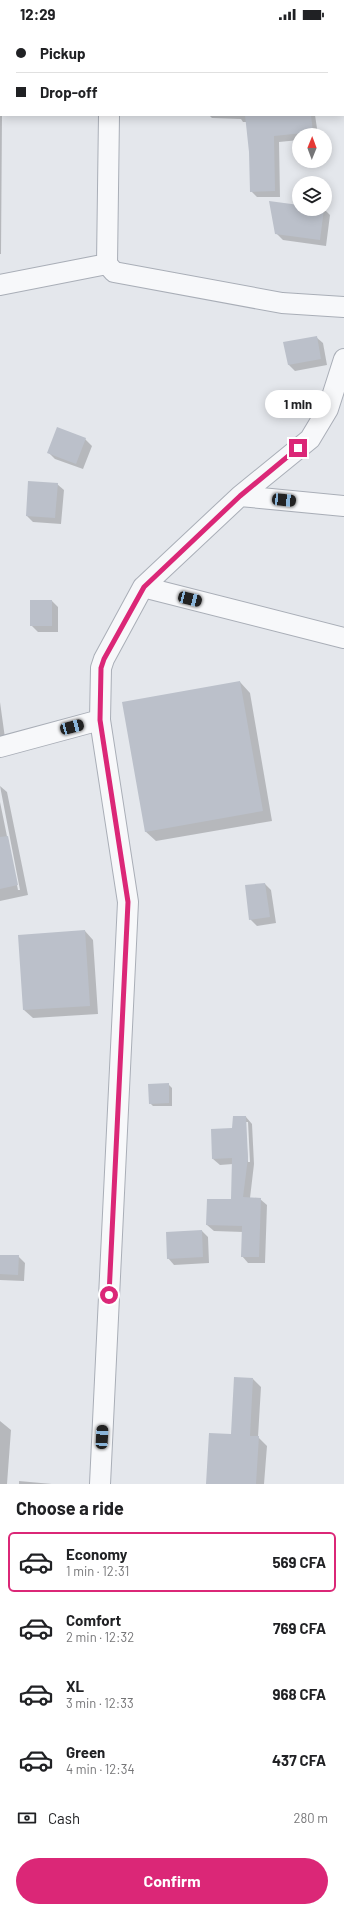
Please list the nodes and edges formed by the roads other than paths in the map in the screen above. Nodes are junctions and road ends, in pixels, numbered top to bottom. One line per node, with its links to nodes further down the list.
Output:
1 (109, 116): 2 (street)
2 (107, 264): 3 (street); 4 (street)
3 (0, 285)
4 (344, 307)
5 (344, 359): 6 (street)
6 (240, 496): 7 (street); 8 (street)
7 (344, 506)
8 (144, 587): 9 (street); 10 (street)
9 (344, 638)
10 (100, 720): 11 (street); 12 (street)
11 (0, 747)
12 (100, 1484)

